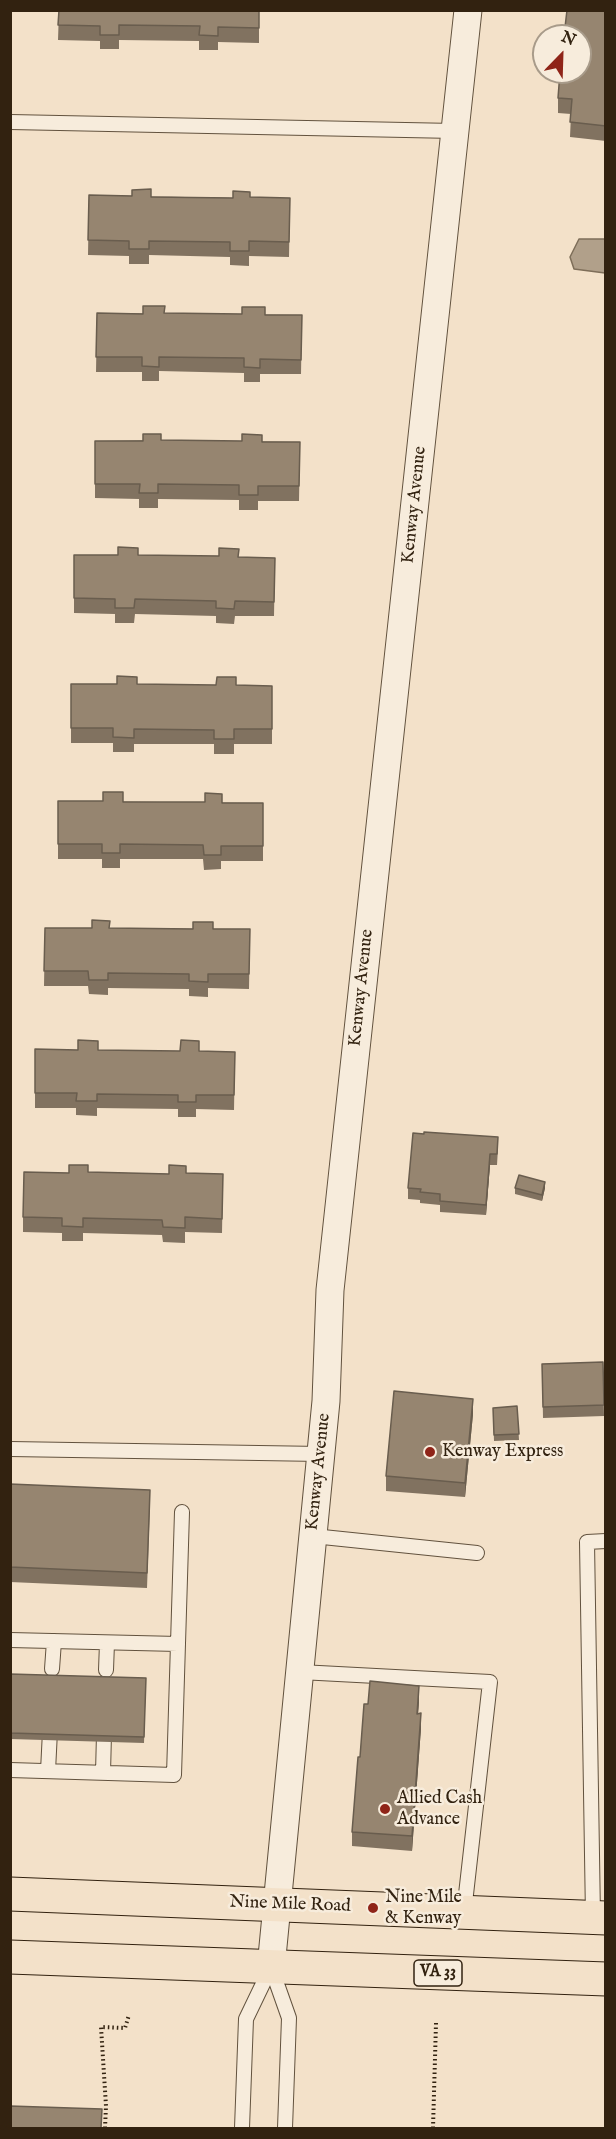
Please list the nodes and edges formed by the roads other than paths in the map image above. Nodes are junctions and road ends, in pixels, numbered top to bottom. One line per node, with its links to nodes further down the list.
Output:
1 (468, 10): 3 (street, Kenway Avenue)
2 (10, 122): 3 (lane)
3 (455, 131): 5 (street, Kenway Avenue)
4 (10, 1449): 5 (lane)
5 (321, 1454): 7 (street, Kenway Avenue)
6 (182, 1512): 13 (lane)
7 (313, 1536): 9 (lane); 16 (street, Kenway Avenue)
8 (606, 1541): 25 (lane)
9 (477, 1553)
10 (10, 1640): 11 (lane)
11 (54, 1641): 12 (lane); 14 (lane)
12 (107, 1642): 13 (lane); 15 (lane)
13 (178, 1644): 21 (lane)
14 (52, 1669)
15 (106, 1670)
16 (300, 1672): 23 (street, Kenway Avenue); 24 (lane)
17 (50, 1731): 20 (lane)
18 (104, 1734): 21 (lane)
19 (10, 1770): 20 (lane)
20 (48, 1771): 21 (lane)
21 (103, 1773)
22 (10, 1894): 23 (main road, Nine Mile Road)
23 (277, 1904): 24 (main road, Nine Mile Road); 27 (street, Kenway Avenue)
24 (464, 1912): 25 (main road, Nine Mile Road)
25 (599, 1918)
26 (10, 1956): 27 (main road, VA 33)
27 (272, 1967): 28 (main road, VA 33); 29 (lane); 30 (lane)
28 (606, 1979)
29 (242, 2128)
30 (285, 2128)

